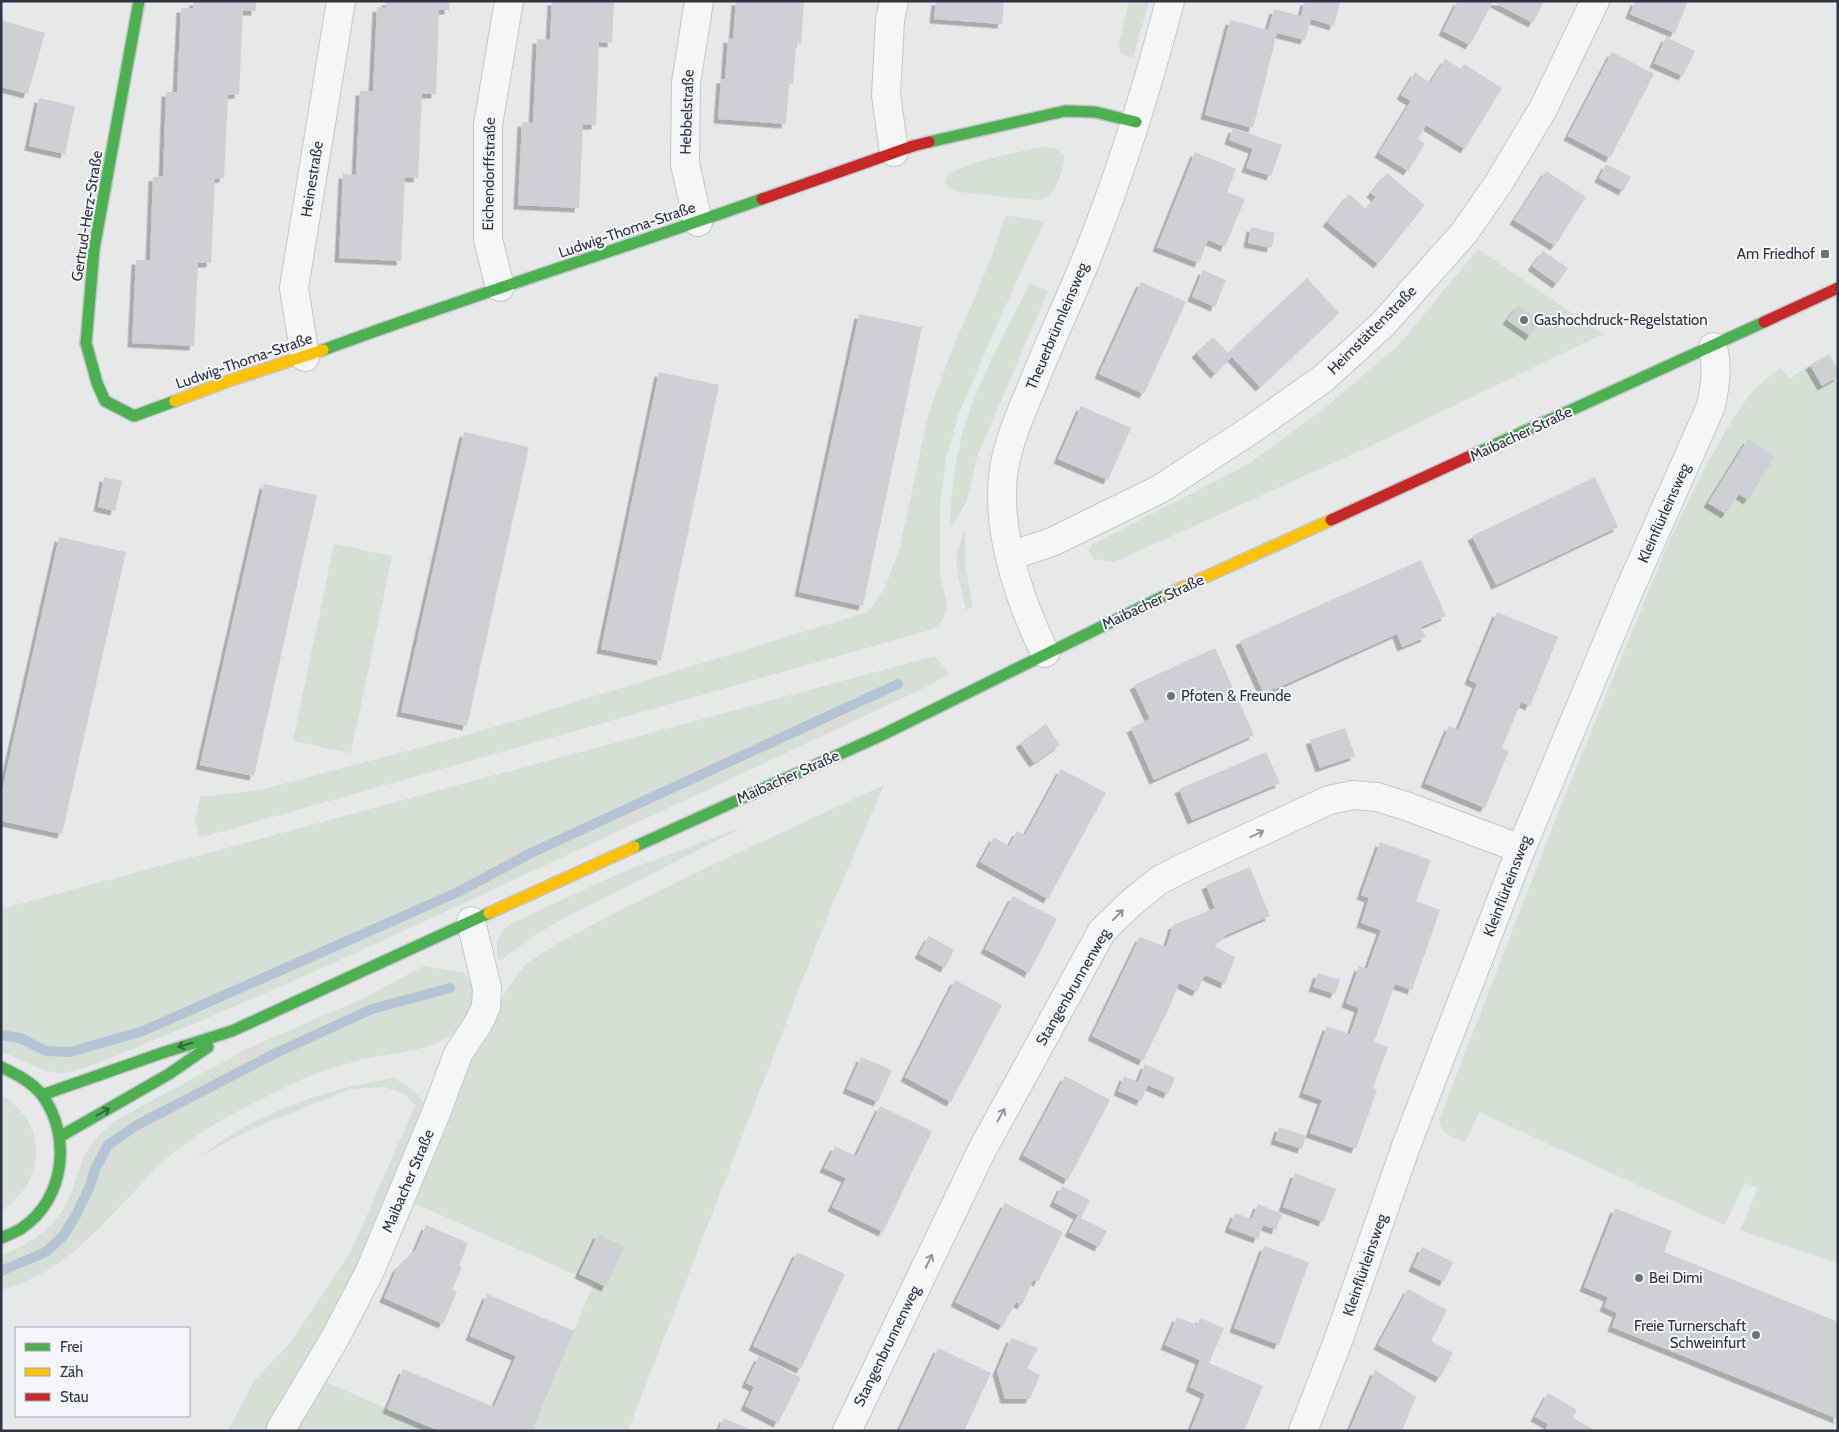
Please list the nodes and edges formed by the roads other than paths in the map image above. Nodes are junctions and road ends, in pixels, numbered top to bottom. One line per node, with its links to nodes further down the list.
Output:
1 (139, 1): 15 (main road, Gertrud-Herz-Straße)
2 (341, 1): 14 (street, Heinestraße)
3 (510, 1): 11 (street, Eichendorffstraße)
4 (699, 1): 10 (street, Hebbelstraße)
5 (894, 1): 9 (street)
6 (1170, 1): 8 (street, Theuerbrünnleinsweg)
7 (1595, 1): 16 (street, Heimstättenstraße)
8 (1136, 122): 9 (main road, Ludwig-Thoma-Straße); 16 (street, Theuerbrünnleinsweg)
9 (894, 152): 10 (main road, Ludwig-Thoma-Straße)
10 (698, 222): 11 (main road, Ludwig-Thoma-Straße)
11 (500, 287): 14 (main road, Ludwig-Thoma-Straße)
12 (1838, 288): 13 (main road, Maibacher Straße)
13 (1713, 347): 17 (main road, Maibacher Straße); 18 (street, Kleinflürleinsweg)
14 (305, 357): 15 (main road, Ludwig-Thoma-Straße)
15 (134, 416)
16 (1010, 556): 17 (street, Theuerbrünnleinsweg)
17 (1045, 653): 19 (main road, Maibacher Straße)
18 (1521, 849): 26 (street, Stangenbrunnenweg, one-way to 18); 27 (street, Kleinflürleinsweg)
19 (471, 921): 20 (main road, Maibacher Straße); 25 (street, Maibacher Straße)
20 (232, 1031): 22 (main road, Maibacher Straße, one-way to 22); 23 (main road, Maibacher Straße, one-way to 20)
21 (1, 1067): 22 (main road)
22 (42, 1095): 23 (main road)
23 (61, 1136): 24 (main road)
24 (1, 1238)
25 (281, 1429)
26 (847, 1431)
27 (1303, 1431)

